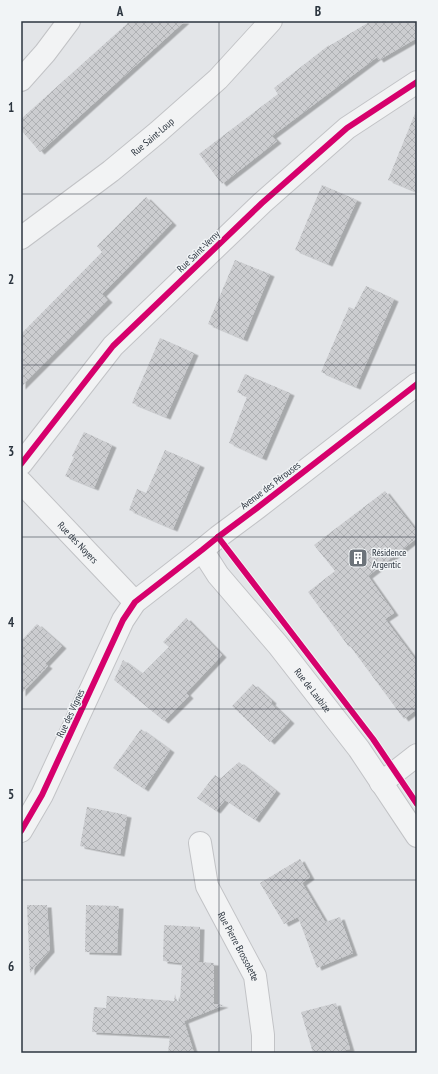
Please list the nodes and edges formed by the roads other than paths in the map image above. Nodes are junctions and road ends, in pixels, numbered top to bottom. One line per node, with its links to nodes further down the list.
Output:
1 (69, 21): 3 (street)
2 (271, 21): 5 (street, Rue Saint-Loup)
3 (21, 80)
4 (417, 82): 7 (street, Rue Saint-Verny)
5 (21, 238)
6 (417, 384): 9 (street, Avenue des Pérouses)
7 (21, 464)
8 (21, 482): 10 (street, Rue des Noyers)
9 (202, 550): 10 (street, Avenue des Pérouses); 12 (street, Rue de Laubize)
10 (135, 602): 13 (street, Rue des Vignes)
11 (417, 755): 12 (street)
12 (381, 783): 14 (street, Rue de Laubize)
13 (21, 831)
14 (417, 836)
15 (200, 843): 16 (street, Rue Pierre Brossolette)
16 (263, 1053)

